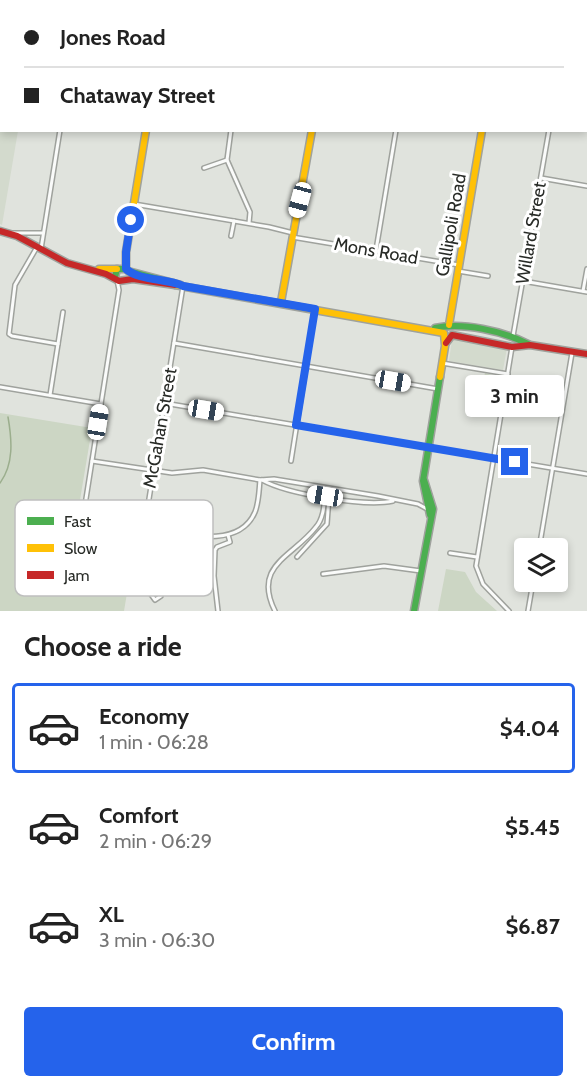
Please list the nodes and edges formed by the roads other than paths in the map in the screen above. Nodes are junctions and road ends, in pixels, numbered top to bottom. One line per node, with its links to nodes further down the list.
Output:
1 (60, 132): 16 (street)
2 (146, 132): 12 (street)
3 (231, 132): 8 (street)
4 (312, 132): 17 (street)
5 (396, 132): 20 (street)
6 (482, 132): 23 (street, Gallipoli Road)
7 (549, 132): 10 (street, Willard Street)
8 (227, 160): 9 (street); 14 (street)
9 (204, 168)
10 (541, 178): 11 (street); 30 (street, Willard Street)
11 (587, 186)
12 (134, 204): 13 (street, Mons Road); 21 (street)
13 (234, 221): 14 (street, Mons Road); 18 (street)
14 (249, 223): 17 (street, Mons Road)
15 (4, 232): 16 (street); 19 (street)
16 (42, 233): 19 (street)
17 (292, 235): 20 (street, Mons Road); 34 (street)
18 (231, 236)
19 (39, 248): 24 (street); 39 (street)
20 (376, 251): 23 (street, Mons Road)
21 (126, 252): 22 (street); 26 (street)
22 (118, 268): 24 (street); 26 (street); 28 (street)
23 (459, 268): 27 (street, Mons Road); 37 (street, Gallipoli Road)
24 (90, 269): 28 (street)
25 (587, 269): 33 (street)
26 (127, 270): 29 (street); 31 (street)
27 (488, 276)
28 (116, 278): 29 (street); 32 (street)
29 (126, 280): 31 (street); 32 (street)
30 (523, 281): 33 (street); 38 (street, Willard Street)
31 (183, 286): 34 (street); 40 (street, McGahan Street)
32 (119, 290): 52 (street)
33 (585, 292)
34 (281, 302): 35 (street)
35 (315, 309): 37 (street); 46 (street)
36 (63, 312): 39 (street)
37 (448, 331): 38 (street); 42 (street); 45 (street, Gallipoli Road)
38 (513, 337): 41 (street); 42 (street)
39 (58, 344): 50 (street)
40 (174, 344): 46 (street); 51 (street, McGahan Street)
41 (530, 345): 42 (street); 43 (street)
42 (512, 346): 47 (street)
43 (572, 352): 44 (street); 58 (street)
44 (587, 354)
45 (442, 363): 47 (street); 49 (street, Gallipoli Road)
46 (306, 366): 49 (street); 53 (street)
47 (508, 374): 55 (street)
48 (0, 387): 50 (street)
49 (438, 388): 54 (street, Gallipoli Road)
50 (50, 395): 52 (street)
51 (164, 403): 53 (street); 59 (street, McGahan Street)
52 (101, 404): 56 (street)
53 (296, 425): 54 (street); 57 (street)
54 (428, 447): 55 (street); 61 (street, Gallipoli Road)
55 (494, 458): 58 (street); 75 (street)
56 (92, 461): 59 (street); 65 (street)
57 (291, 461)
58 (552, 468): 60 (street); 72 (street)
59 (153, 470): 62 (street); 66 (street, McGahan Street)
60 (587, 474)
61 (423, 478): 64 (street, Gallipoli Road); 69 (street, Gallipoli Road)
62 (260, 480): 63 (street); 67 (street); 70 (street)
63 (327, 496): 67 (street); 74 (street); 80 (street)
64 (425, 497): 68 (street); 69 (street, Gallipoli Road)
65 (86, 500)
66 (149, 500)
67 (395, 500): 68 (street)
68 (418, 504): 69 (street)
69 (429, 512): 76 (street, Gallipoli Road)
70 (228, 535): 71 (street, McGahan Street); 79 (street)
71 (213, 537)
72 (541, 538)
73 (450, 553): 75 (street)
74 (297, 557)
75 (477, 557): 82 (street)
76 (421, 572): 77 (street); 81 (street, Gallipoli Road)
77 (322, 574)
78 (531, 592): 83 (street)
79 (218, 611)
80 (275, 611)
81 (414, 611)
82 (508, 611)
83 (528, 611)

